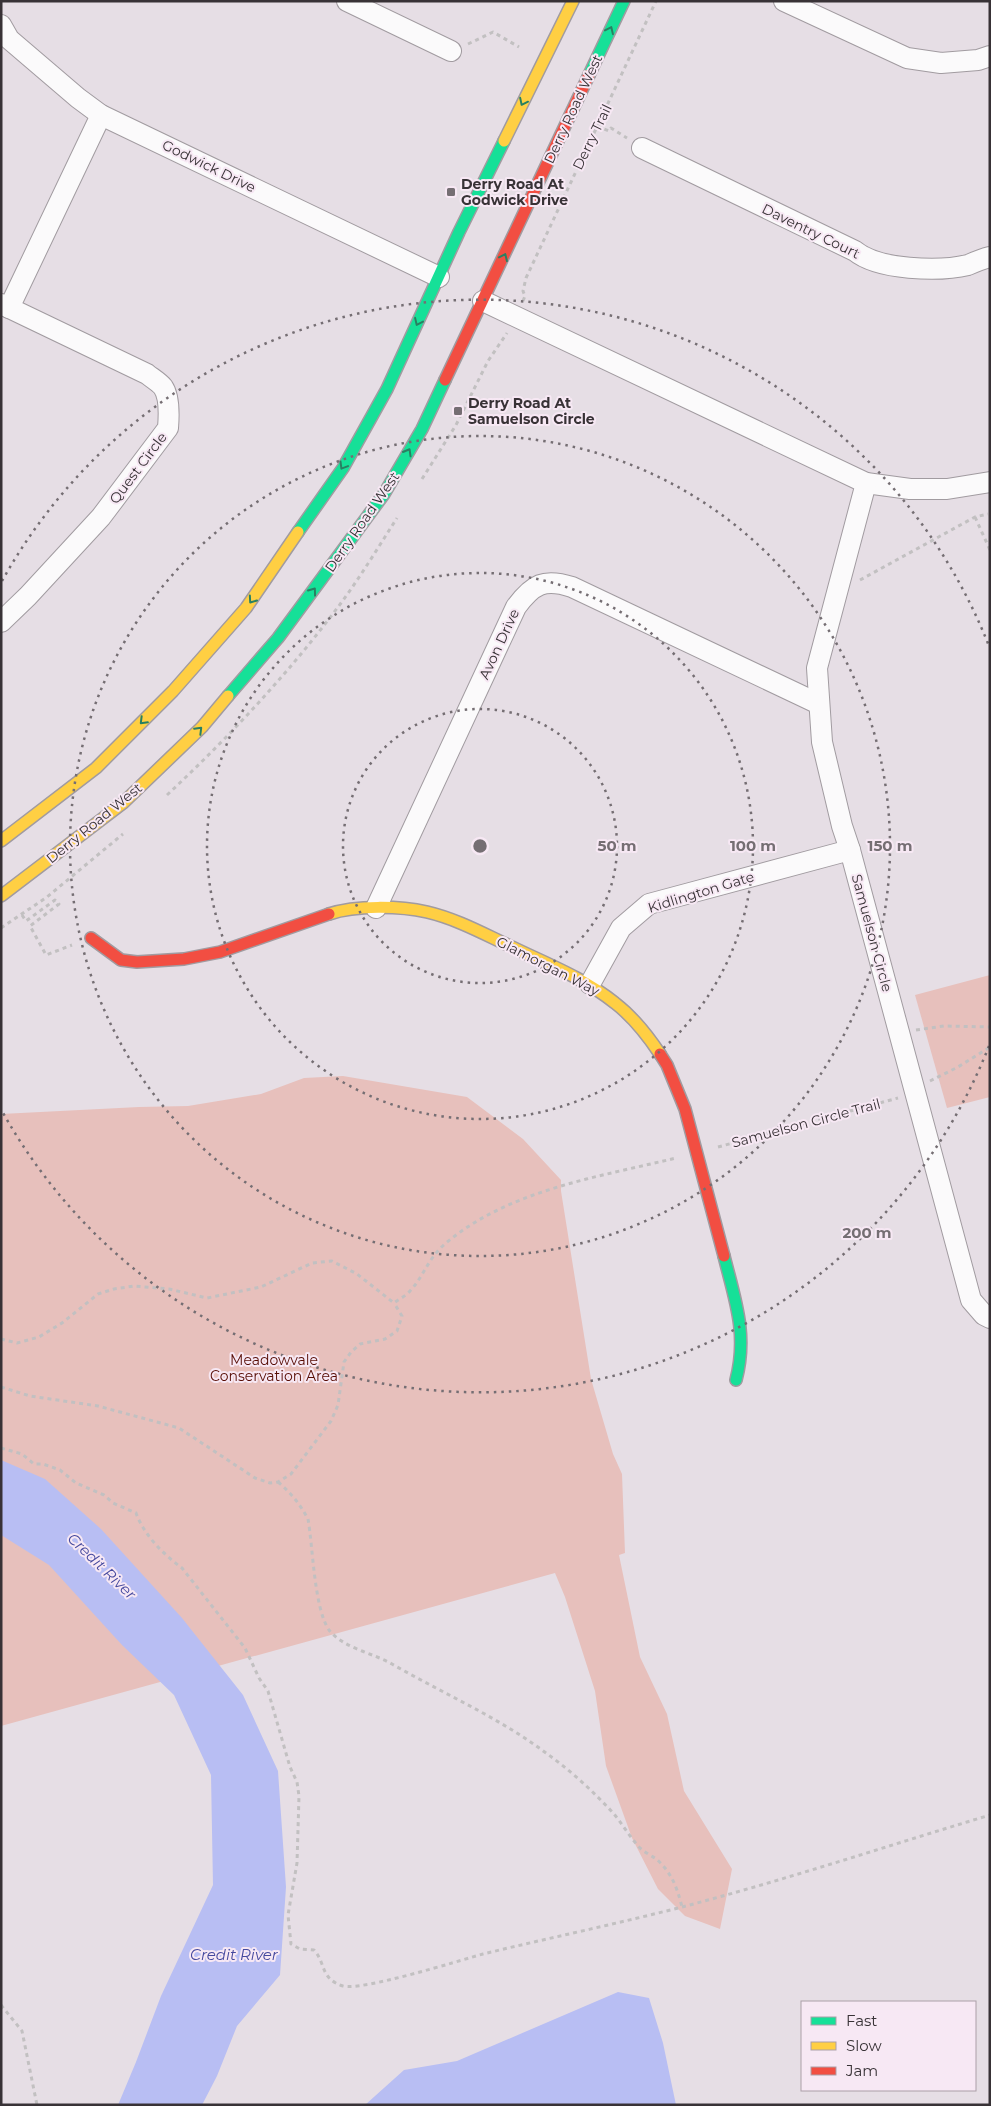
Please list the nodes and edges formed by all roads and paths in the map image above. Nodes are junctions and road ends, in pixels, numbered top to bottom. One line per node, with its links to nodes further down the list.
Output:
1 (347, 1): 8 (street)
2 (573, 1): 14 (main road, one-way to 14)
3 (624, 1): 15 (main road, Derry Road West, one-way to 3)
4 (656, 1): 11 (path, Derry Trail)
5 (784, 1): 9 (street)
6 (1, 25): 10 (street, Godwick Drive)
7 (518, 47): 8 (path)
8 (451, 51)
9 (990, 56)
10 (101, 114): 14 (street, Godwick Drive); 17 (street, Quest Circle)
11 (597, 126): 12 (path); 16 (path, Derry Trail)
12 (642, 148): 13 (street, Daventry Court)
13 (990, 257)
14 (439, 278): 26 (main road, one-way to 26)
15 (483, 301): 19 (street); 28 (main road, Derry Road West, one-way to 15)
16 (523, 301)
17 (5, 306): 24 (street, Quest Circle)
18 (990, 482): 19 (street)
19 (866, 483): 23 (street, Samuelson Circle)
20 (988, 514): 21 (path)
21 (975, 517): 22 (path); 23 (path)
22 (990, 550)
23 (838, 590): 25 (street, Samuelson Circle)
24 (1, 622)
25 (819, 704): 27 (street, Samuelson Circle); 29 (street, Avon Drive)
26 (1, 841)
27 (850, 850): 32 (street, Kidlington Gate); 34 (street, Samuelson Circle)
28 (1, 896)
29 (376, 908): 31 (main road, Glamorgan Way); 32 (main road, Glamorgan Way)
30 (22, 914): 31 (path)
31 (91, 938)
32 (590, 984): 43 (main road, Glamorgan Way)
33 (990, 1027): 34 (path)
34 (898, 1034): 41 (street, Samuelson Circle)
35 (990, 1047): 36 (path)
36 (923, 1084)
37 (903, 1097): 38 (path, Samuelson Circle Trail)
38 (708, 1149)
39 (677, 1157): 40 (path)
40 (394, 1303): 42 (path); 46 (path)
41 (990, 1318)
42 (1, 1339)
43 (736, 1380)
44 (1, 1387): 46 (path)
45 (1, 1448): 48 (path)
46 (278, 1482): 48 (path)
47 (990, 1815): 48 (path)
48 (682, 1907)
49 (1, 2005): 50 (path)
50 (37, 2105)

